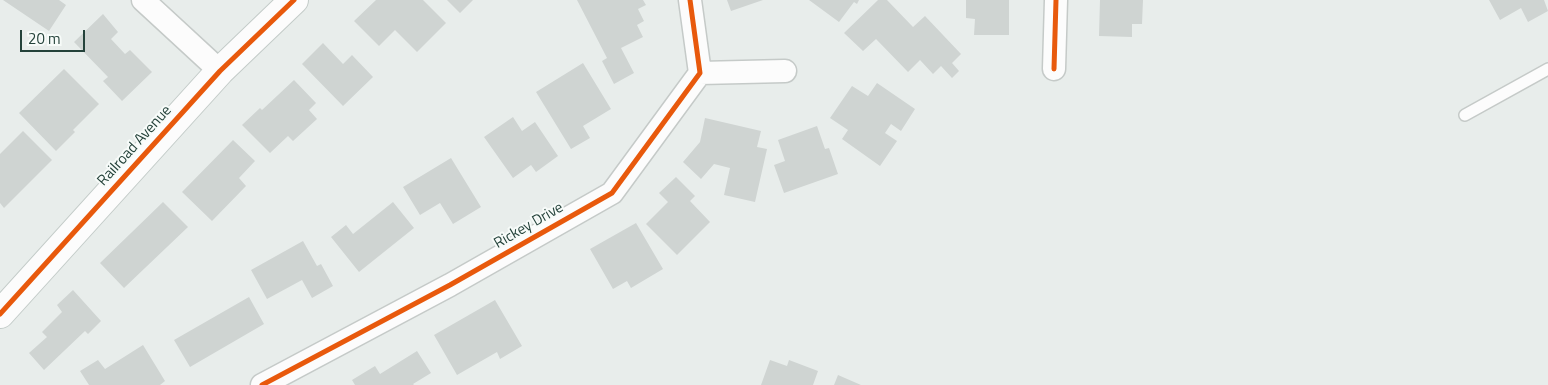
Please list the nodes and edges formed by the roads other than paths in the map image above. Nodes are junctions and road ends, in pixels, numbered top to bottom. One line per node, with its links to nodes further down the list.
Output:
1 (143, 0): 7 (street)
2 (294, 0): 7 (street, Railroad Avenue)
3 (690, 0): 9 (street)
4 (1056, 0): 5 (street)
5 (1054, 69)
6 (1548, 69): 10 (lane)
7 (220, 71): 11 (street, Railroad Avenue)
8 (784, 71): 9 (street)
9 (700, 73): 12 (street, Rickey Drive)
10 (1465, 115)
11 (0, 314)
12 (262, 385)

